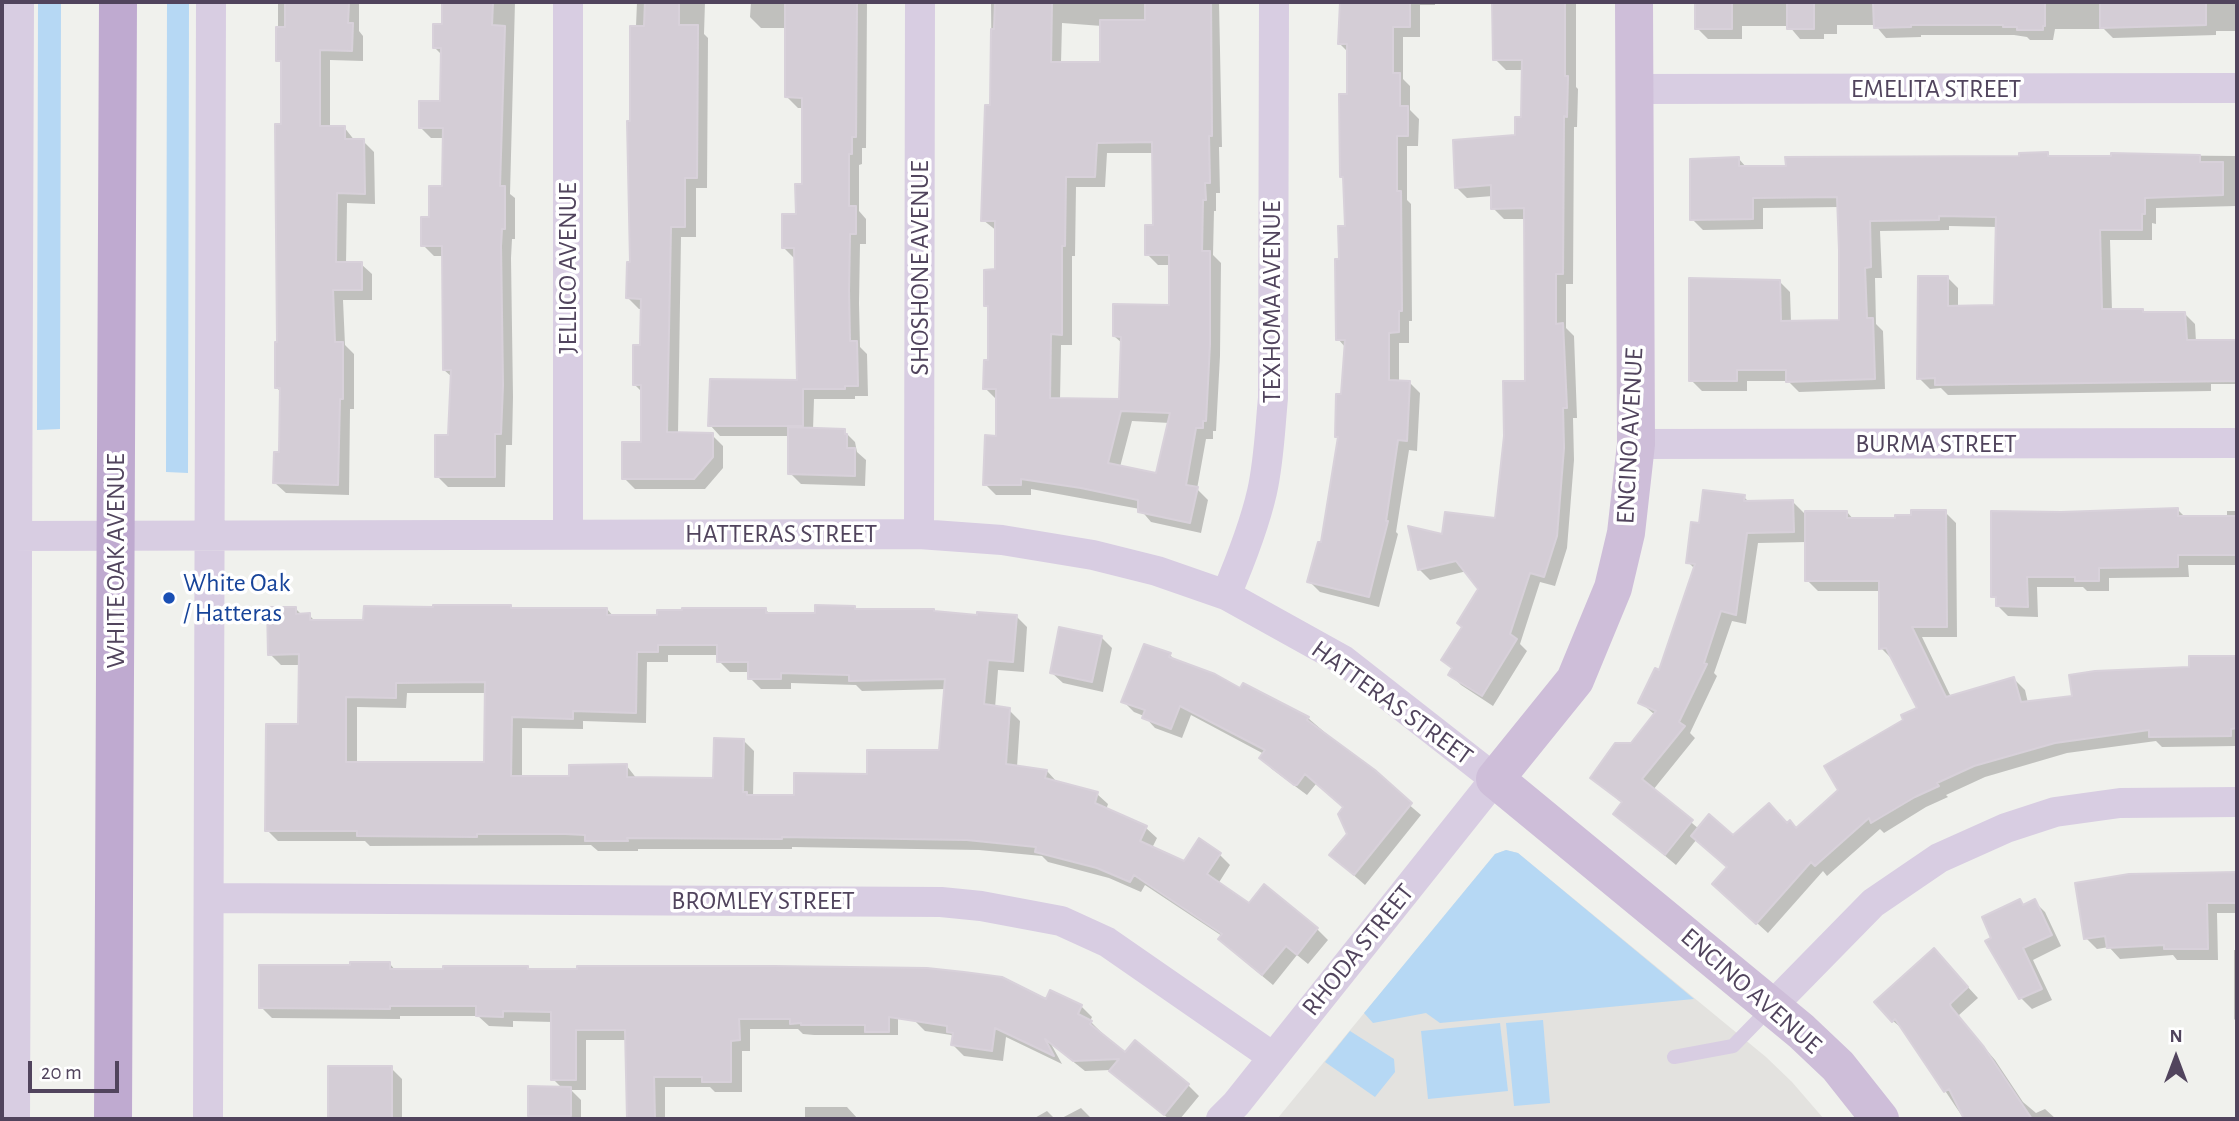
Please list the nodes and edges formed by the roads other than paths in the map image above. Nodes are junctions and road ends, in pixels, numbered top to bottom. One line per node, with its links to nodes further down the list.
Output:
1 (19, 2): 14 (street)
2 (118, 2): 15 (main road, WHITE OAK AVENUE)
3 (211, 2): 16 (street)
4 (568, 2): 12 (street, JELLICO AVENUE)
5 (920, 2): 13 (street, SHOSHONE AVENUE)
6 (1274, 2): 17 (street, TEXHOMA AVENUE)
7 (1634, 2): 9 (street, ENCINO AVENUE)
8 (2237, 88): 9 (street, EMELITA STREET)
9 (1634, 89): 11 (street, ENCINO AVENUE)
10 (2237, 443): 11 (street, BURMA STREET)
11 (1636, 444): 18 (street, ENCINO AVENUE)
12 (568, 534): 13 (street, HATTERAS STREET); 16 (street, HATTERAS STREET)
13 (919, 534): 17 (street, HATTERAS STREET)
14 (9, 536): 15 (street, HATTERAS STREET); 24 (street)
15 (116, 536): 16 (street, HATTERAS STREET); 25 (main road, WHITE OAK AVENUE)
16 (210, 536): 20 (street)
17 (1226, 596): 18 (street, HATTERAS STREET)
18 (1494, 779): 21 (street, ENCINO AVENUE); 22 (street, RHODA STREET)
19 (2237, 802): 21 (street)
20 (211, 898): 22 (street, BROMLEY STREET); 26 (street)
21 (1772, 1006): 23 (lane); 28 (street, ENCINO AVENUE)
22 (1273, 1057): 27 (street, RHODA STREET)
23 (1674, 1057)
24 (15, 1119)
25 (113, 1119)
26 (208, 1119)
27 (1221, 1119)
28 (1880, 1119)

